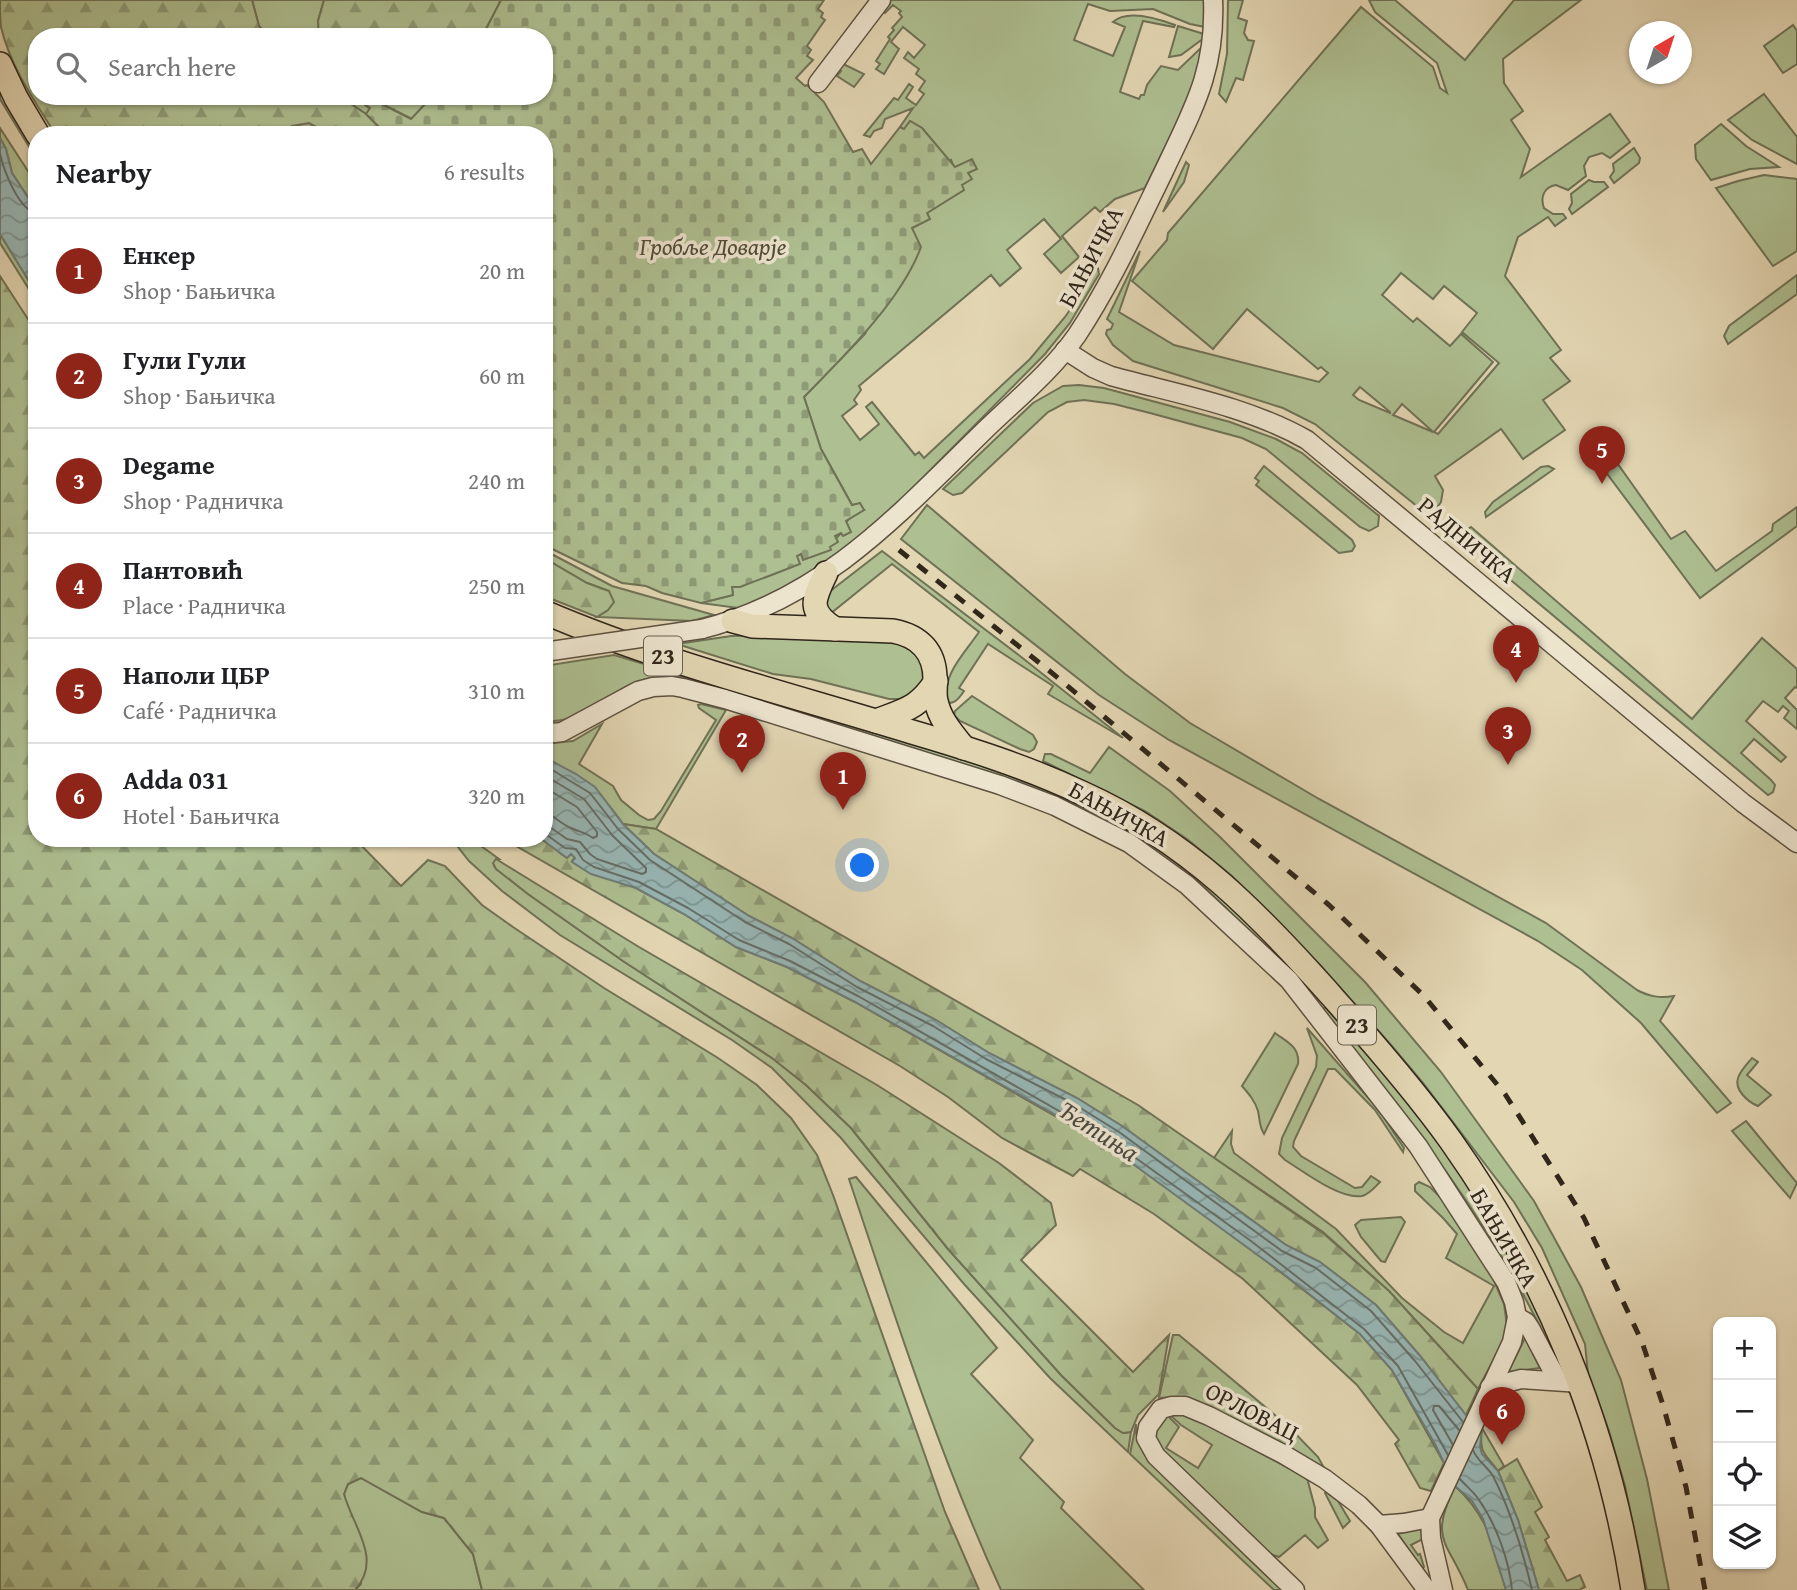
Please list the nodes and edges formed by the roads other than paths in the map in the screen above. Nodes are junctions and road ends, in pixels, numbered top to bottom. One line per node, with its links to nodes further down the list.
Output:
1 (881, 0): 4 (street)
2 (1213, 0): 6 (street, БАЊИЧКА)
3 (0, 64): 5 (main road)
4 (818, 83)
5 (33, 126)
6 (1065, 349): 7 (street, БАЊИЧКА); 16 (street, РАДНИЧКА)
7 (826, 573): 9 (street, БАЊИЧКА); 10 (main road)
8 (553, 616): 13 (main road, 23)
9 (733, 621): 10 (main road); 11 (street, БАЊИЧКА, bridge)
10 (835, 629): 12 (main road)
11 (553, 651)
12 (936, 681): 13 (main road); 15 (main road)
13 (876, 721): 15 (main road, 23)
14 (553, 733): 17 (street, БАЊИЧКА)
15 (964, 748): 18 (main road, 23)
16 (1797, 843)
17 (1517, 1317): 18 (street, БАЊИЧКА); 19 (street, БАЊИЧКА)
18 (1569, 1382): 19 (street); 25 (main road, 23)
19 (1490, 1387): 20 (street, БАЊИЧКА)
20 (1433, 1510): 21 (street); 24 (street)
21 (1380, 1525): 22 (street, ОРЛОВАЦ); 23 (street, ОРЛОВАЦ)
22 (1295, 1590)
23 (1427, 1590)
24 (1443, 1590)
25 (1633, 1590)

